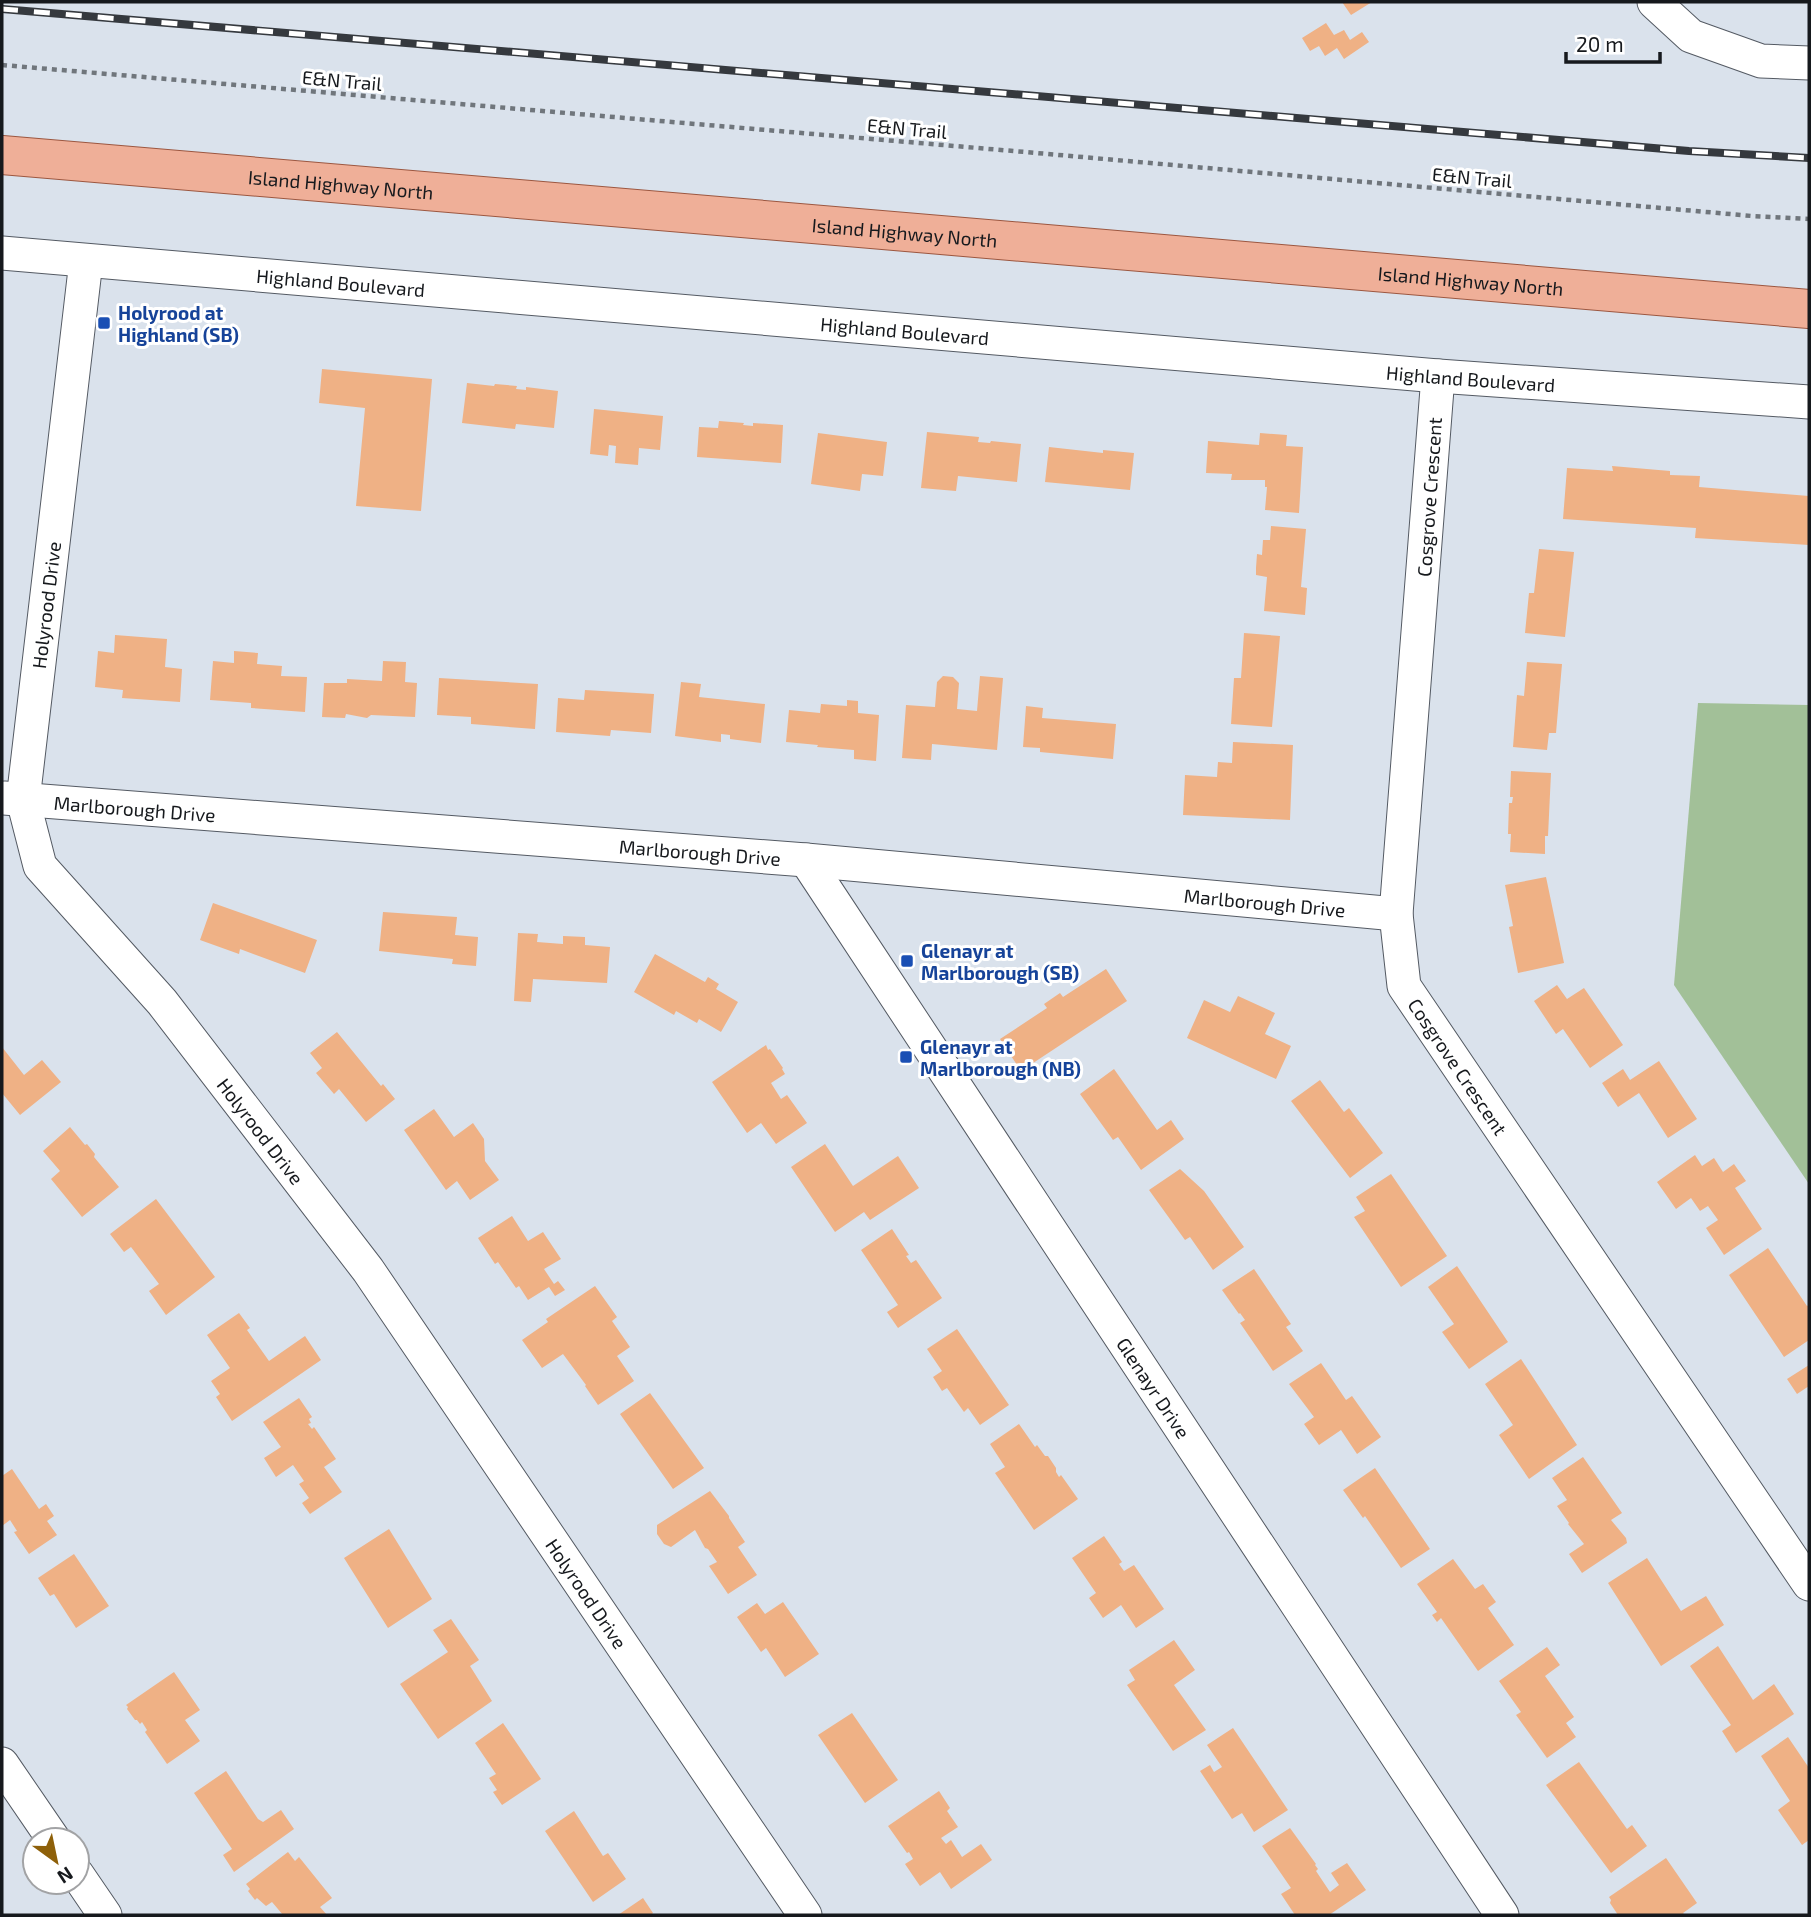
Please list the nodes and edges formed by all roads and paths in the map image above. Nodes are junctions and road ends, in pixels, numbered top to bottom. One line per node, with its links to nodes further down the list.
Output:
1 (1654, 2): 2 (street)
2 (1809, 63)
3 (2, 65): 5 (path, E&N Trail)
4 (2, 155): 8 (main road, Island Highway North)
5 (1809, 219)
6 (2, 253): 7 (street, Highland Boulevard)
7 (86, 261): 9 (street, Highland Boulevard); 11 (street, Holyrood Drive)
8 (1809, 309)
9 (1438, 376): 10 (street, Highland Boulevard); 13 (street, Cosgrove Crescent)
10 (1809, 402)
11 (13, 799): 12 (street, Marlborough Drive); 19 (street, Holyrood Drive)
12 (806, 860): 13 (street, Marlborough Drive); 20 (street, Glenayr Drive)
13 (1396, 914): 14 (street, Cosgrove Crescent)
14 (1809, 1584)
15 (2, 1764): 16 (street)
16 (44, 1826)
17 (91, 1894): 18 (street)
18 (105, 1915)
19 (805, 1915)
20 (1502, 1915)

